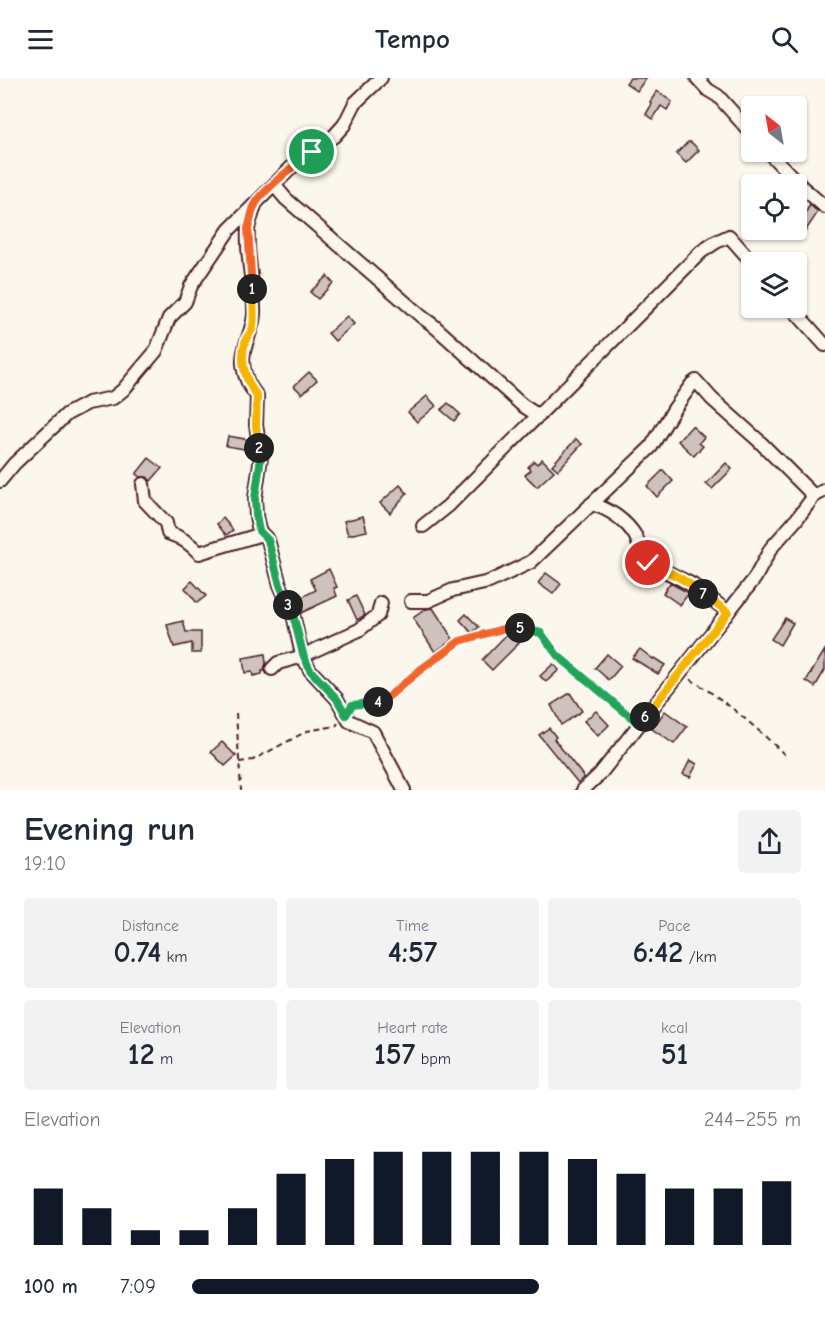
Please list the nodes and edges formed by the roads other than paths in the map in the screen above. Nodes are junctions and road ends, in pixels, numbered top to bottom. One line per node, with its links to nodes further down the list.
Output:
1 (381, 78): 5 (street)
2 (697, 78): 3 (street)
3 (741, 122)
4 (778, 162): 7 (street)
5 (274, 185): 6 (street); 11 (street)
6 (255, 205): 12 (street); 17 (street)
7 (825, 207)
8 (743, 252): 11 (street)
9 (801, 318): 10 (street)
10 (825, 345)
11 (539, 416): 16 (street)
12 (0, 481)
13 (143, 484): 17 (street)
14 (820, 493): 15 (street); 20 (street)
15 (591, 504): 18 (street); 20 (street)
16 (423, 526)
17 (262, 534): 21 (street)
18 (411, 601)
19 (381, 603): 21 (street)
20 (728, 612): 24 (street)
21 (303, 654): 22 (street); 23 (street)
22 (272, 669)
23 (404, 790)
24 (583, 790)

